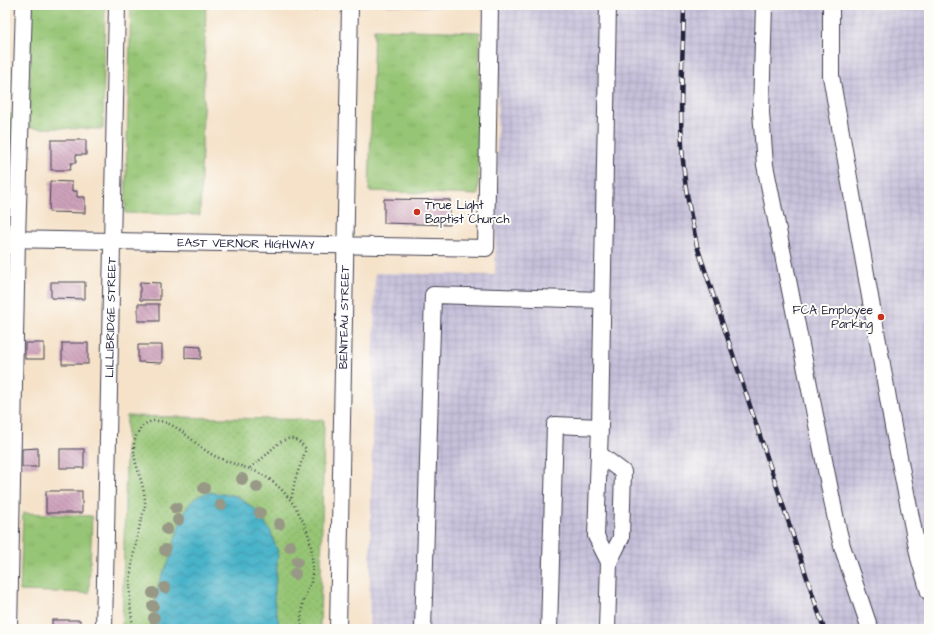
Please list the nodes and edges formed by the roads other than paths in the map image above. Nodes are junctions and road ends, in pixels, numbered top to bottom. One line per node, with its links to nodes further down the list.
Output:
1 (24, 5): 8 (street)
2 (117, 5): 9 (street, LILLIBRIDGE STREET)
3 (350, 5): 10 (street, BENITEAU STREET)
4 (490, 5): 10 (street, EAST VERNOR HIGHWAY)
5 (608, 5): 11 (street)
6 (764, 5): 22 (street)
7 (832, 5): 15 (street)
8 (11, 239): 9 (street, EAST VERNOR HIGHWAY); 16 (street)
9 (111, 241): 10 (street, EAST VERNOR HIGHWAY); 17 (street, LILLIBRIDGE STREET)
10 (345, 246): 18 (street, BENITEAU STREET)
11 (602, 300): 12 (street); 19 (street)
12 (600, 427): 13 (street); 20 (street)
13 (599, 454): 14 (street); 14 (street)
14 (609, 562): 21 (street)
15 (929, 592)
16 (10, 629)
17 (104, 629)
18 (338, 629)
19 (423, 629)
20 (549, 629)
21 (607, 629)
22 (870, 629)

